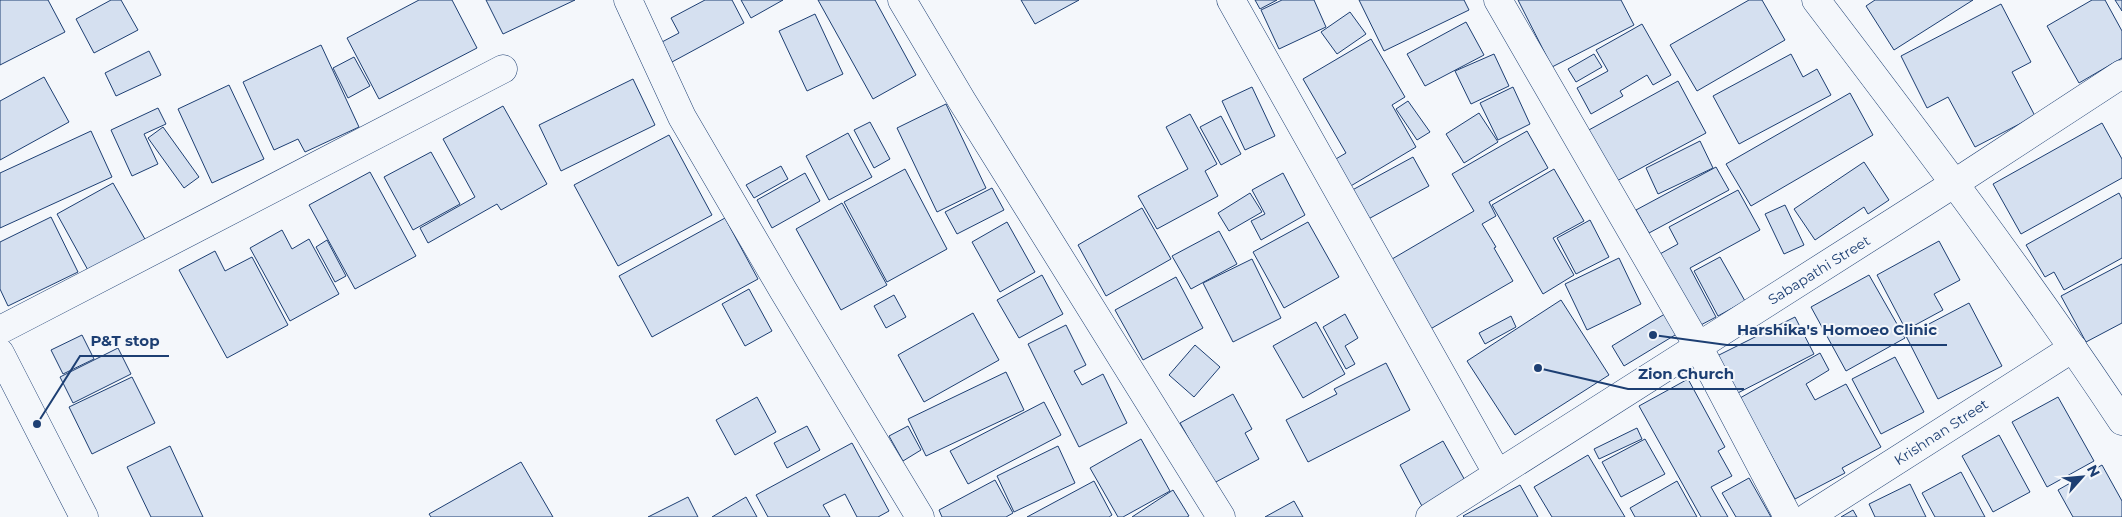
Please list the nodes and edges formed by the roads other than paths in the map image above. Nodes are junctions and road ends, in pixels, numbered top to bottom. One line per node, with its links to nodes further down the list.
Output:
1 (628, 0): 16 (street)
2 (902, 0): 17 (street)
3 (1231, 0): 14 (street)
4 (1498, 0): 10 (street)
5 (1816, 0): 8 (street)
6 (503, 69): 9 (street)
7 (2122, 74): 8 (street, Sabapathi Street)
8 (1955, 183): 10 (street, Sabapathi Street); 11 (street)
9 (0, 330)
10 (1698, 346): 14 (street, Sabapathi Street); 19 (street)
11 (2073, 348): 13 (street); 20 (street, Krishnan Street)
12 (0, 353): 15 (street)
13 (2122, 421)
14 (1497, 473): 18 (street, Sabapathi Street)
15 (84, 517)
16 (920, 517)
17 (1221, 517)
18 (1430, 517)
19 (1788, 517)
20 (1808, 517)

